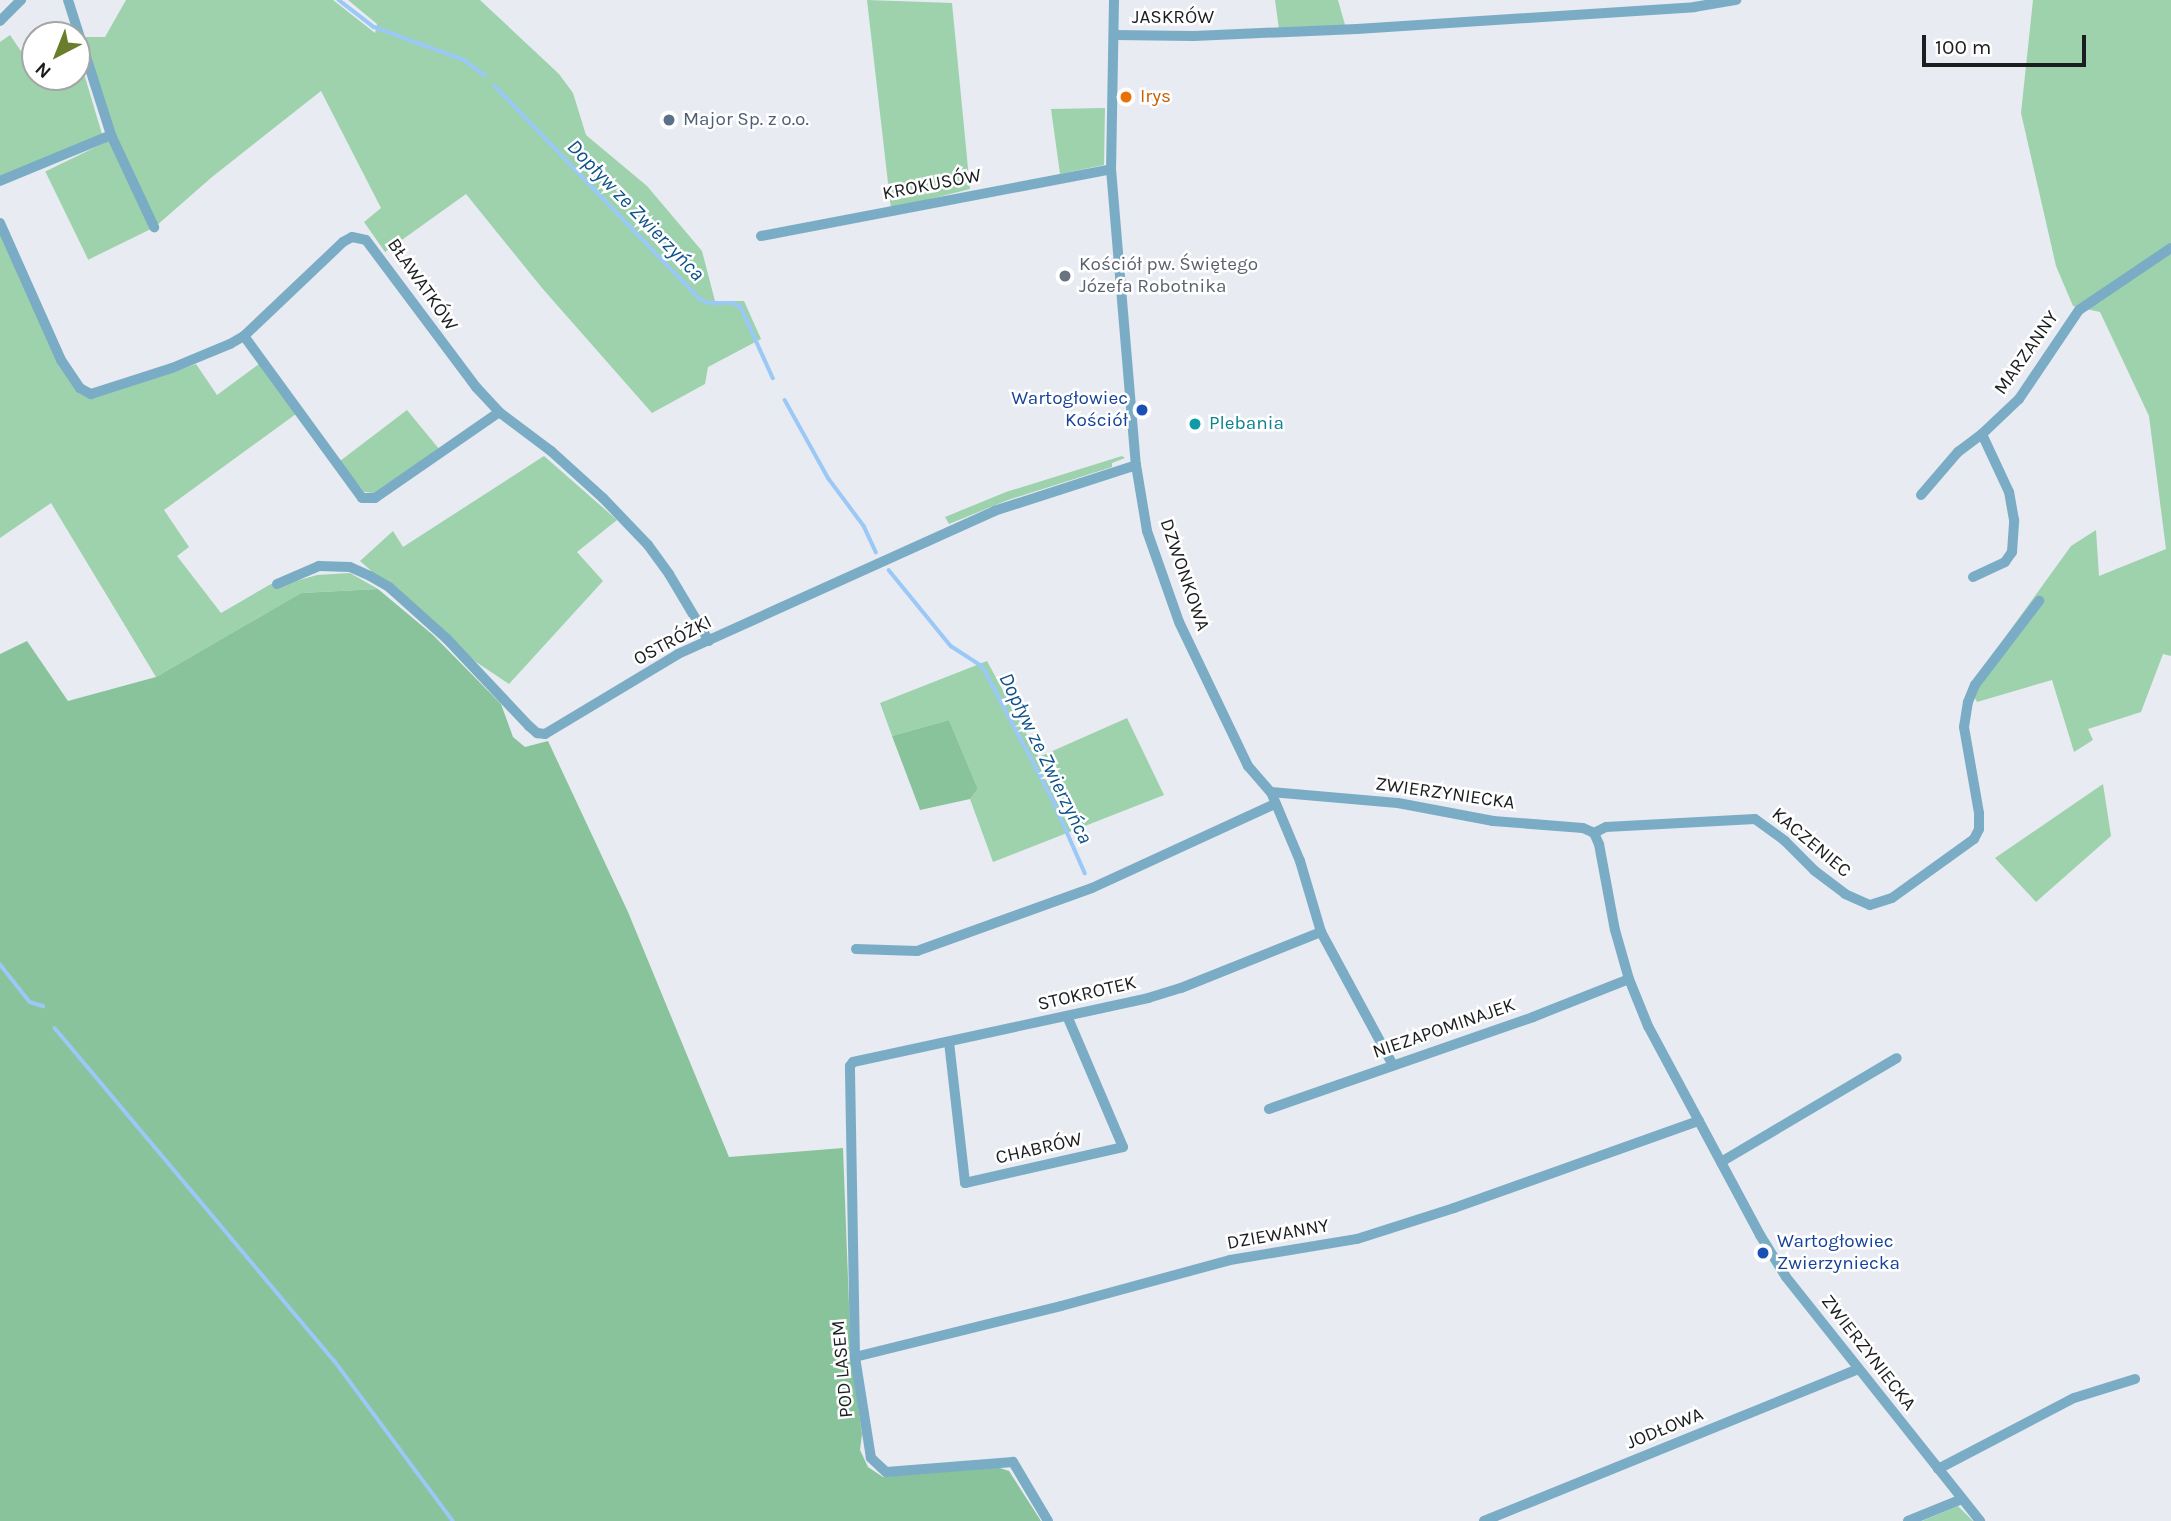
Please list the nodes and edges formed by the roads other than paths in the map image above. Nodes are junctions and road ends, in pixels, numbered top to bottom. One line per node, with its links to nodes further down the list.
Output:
1 (21, 0): 5 (street)
2 (68, 0): 7 (street)
3 (1114, 0): 6 (street, DZWONKOWA)
4 (1736, 0): 6 (street, JASKRÓW)
5 (0, 21)
6 (1114, 35): 8 (street, DZWONKOWA)
7 (111, 135): 9 (street); 11 (street)
8 (1111, 169): 12 (street, KROKUSÓW); 17 (street, DZWONKOWA)
9 (0, 181)
10 (0, 223): 14 (street, BŁAWATKÓW)
11 (154, 227)
12 (761, 236)
13 (2171, 248): 16 (street, MARZANNY)
14 (244, 336): 15 (street); 15 (street, BŁAWATKÓW)
15 (499, 412): 22 (street, BŁAWATKÓW)
16 (1982, 433): 18 (street, MARZANNY); 19 (street)
17 (1136, 465): 22 (street, OSTRÓŻKI); 23 (street, DZWONKOWA)
18 (1921, 495)
19 (1973, 577)
20 (277, 584): 22 (street, OSTRÓŻKI)
21 (2039, 601): 25 (street, KACZENIEC)
22 (709, 640)
23 (1270, 792): 24 (street, DZWONKOWA); 25 (street, ZWIERZYNIECKA)
24 (1275, 804): 26 (street, DZWONKOWA); 27 (street)
25 (1594, 833): 28 (street, ZWIERZYNIECKA)
26 (1321, 932): 29 (street, STOKROTEK); 33 (street, DZWONKOWA)
27 (856, 949)
28 (1629, 979): 33 (street, NIEZAPOMINAJEK); 35 (street, ZWIERZYNIECKA)
29 (1068, 1018): 30 (street, STOKROTEK); 30 (street, CHABRÓW)
30 (949, 1042): 32 (street, STOKROTEK)
31 (1897, 1058): 36 (street)
32 (853, 1062): 37 (street, POD LASEM)
33 (1393, 1065): 34 (street, NIEZAPOMINAJEK)
34 (1269, 1109)
35 (1699, 1121): 36 (street, ZWIERZYNIECKA); 37 (street, DZIEWANNY)
36 (1721, 1162): 38 (street, ZWIERZYNIECKA)
37 (855, 1357): 42 (street, POD LASEM)
38 (1858, 1370): 40 (street, ZWIERZYNIECKA); 43 (street, JODŁOWA)
39 (2135, 1379): 40 (street)
40 (1938, 1469): 41 (street, ZWIERZYNIECKA)
41 (1962, 1499): 44 (street); 45 (street, ZWIERZYNIECKA)
42 (1048, 1521)
43 (1484, 1521)
44 (1908, 1521)
45 (1980, 1521)

